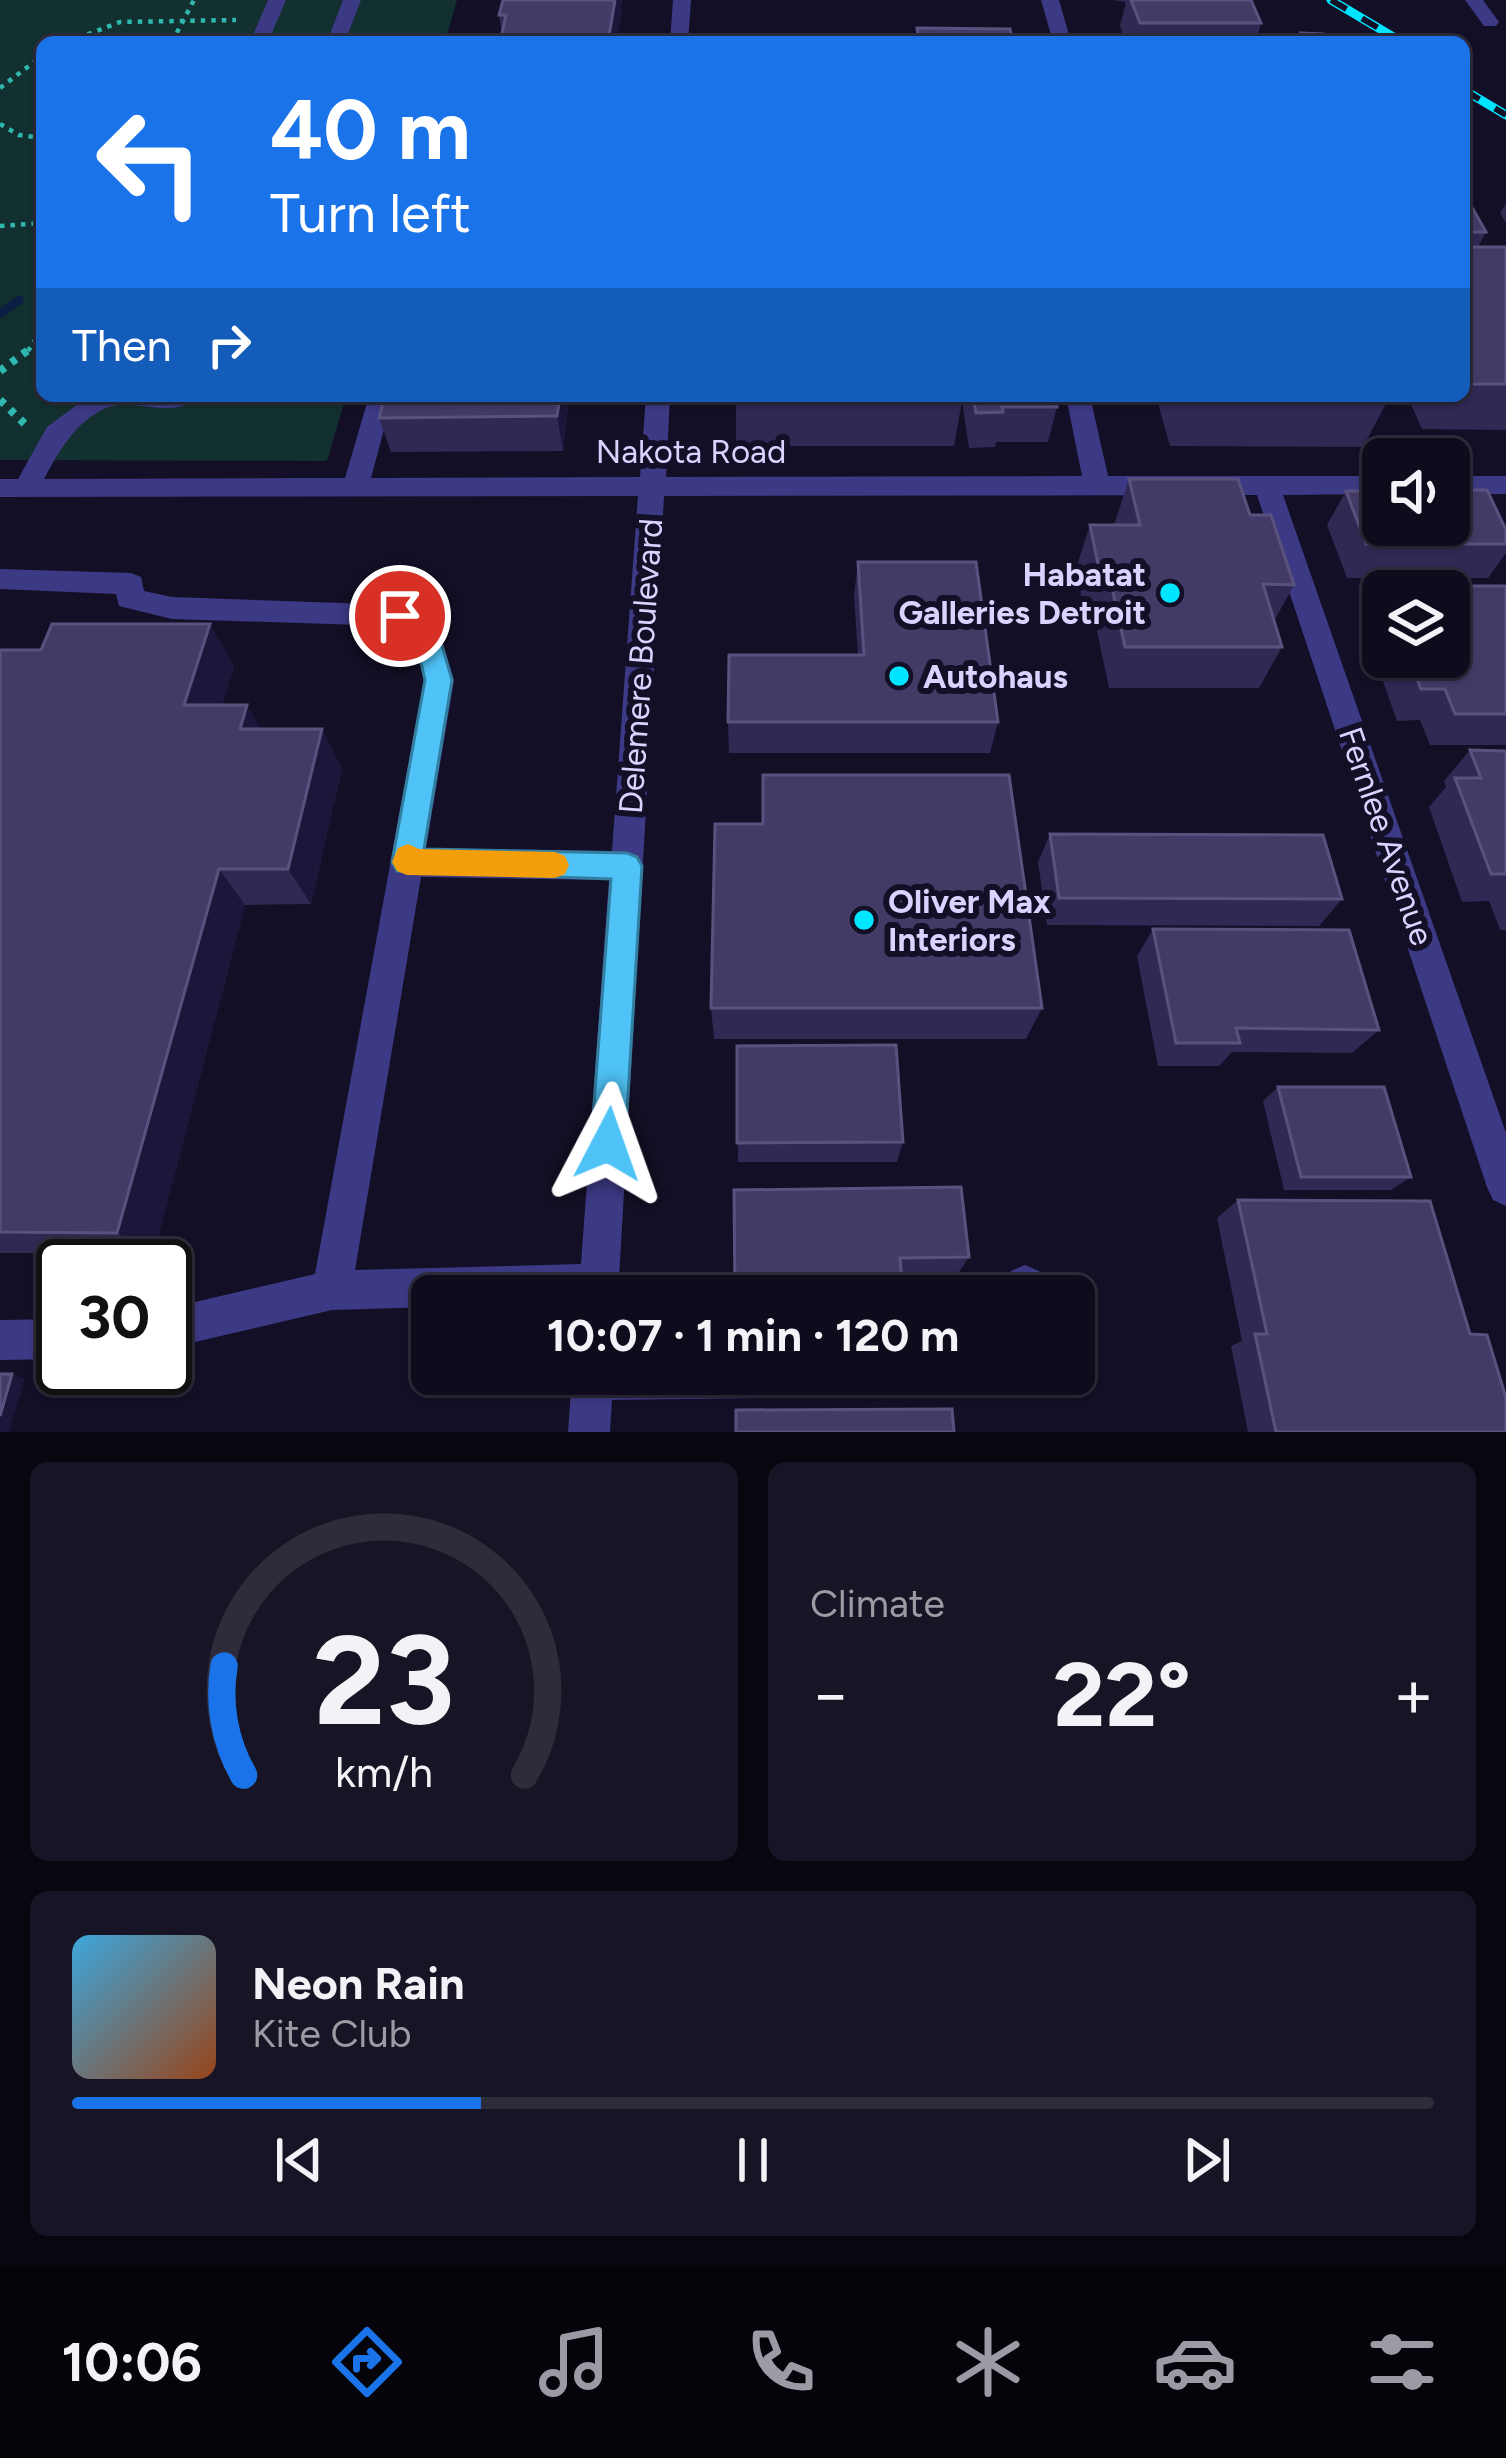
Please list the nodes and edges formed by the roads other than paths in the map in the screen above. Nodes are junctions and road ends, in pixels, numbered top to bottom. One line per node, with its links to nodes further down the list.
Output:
1 (277, 0): 7 (street)
2 (352, 0): 8 (street)
3 (682, 0): 9 (street)
4 (1050, 0): 10 (street)
5 (1474, 0): 6 (street)
6 (1490, 22)
7 (261, 36)
8 (338, 36)
9 (679, 36)
10 (1060, 36)
11 (96, 402): 21 (street)
12 (379, 402): 22 (street)
13 (658, 402): 20 (street, Delemere Boulevard)
14 (1079, 402): 16 (street)
15 (1267, 484): 16 (street, Nakota Road); 17 (street, Nakota Road); 26 (street, Fernlee Avenue)
16 (1097, 485): 20 (street, Nakota Road)
17 (1362, 485)
18 (1470, 485): 19 (street)
19 (1506, 485)
20 (653, 487): 22 (street, Nakota Road); 25 (street, Delemere Boulevard)
21 (13, 488): 22 (street, Nakota Road)
22 (355, 488)
23 (0, 578): 24 (street)
24 (407, 862): 25 (street); 28 (street)
25 (627, 866): 27 (street, Delemere Boulevard)
26 (1506, 1187)
27 (599, 1275)
28 (332, 1290): 29 (street); 30 (street)
29 (411, 1290)
30 (192, 1323)
31 (36, 1339): 32 (street)
32 (0, 1340)
33 (592, 1395): 34 (street)
34 (590, 1432)

